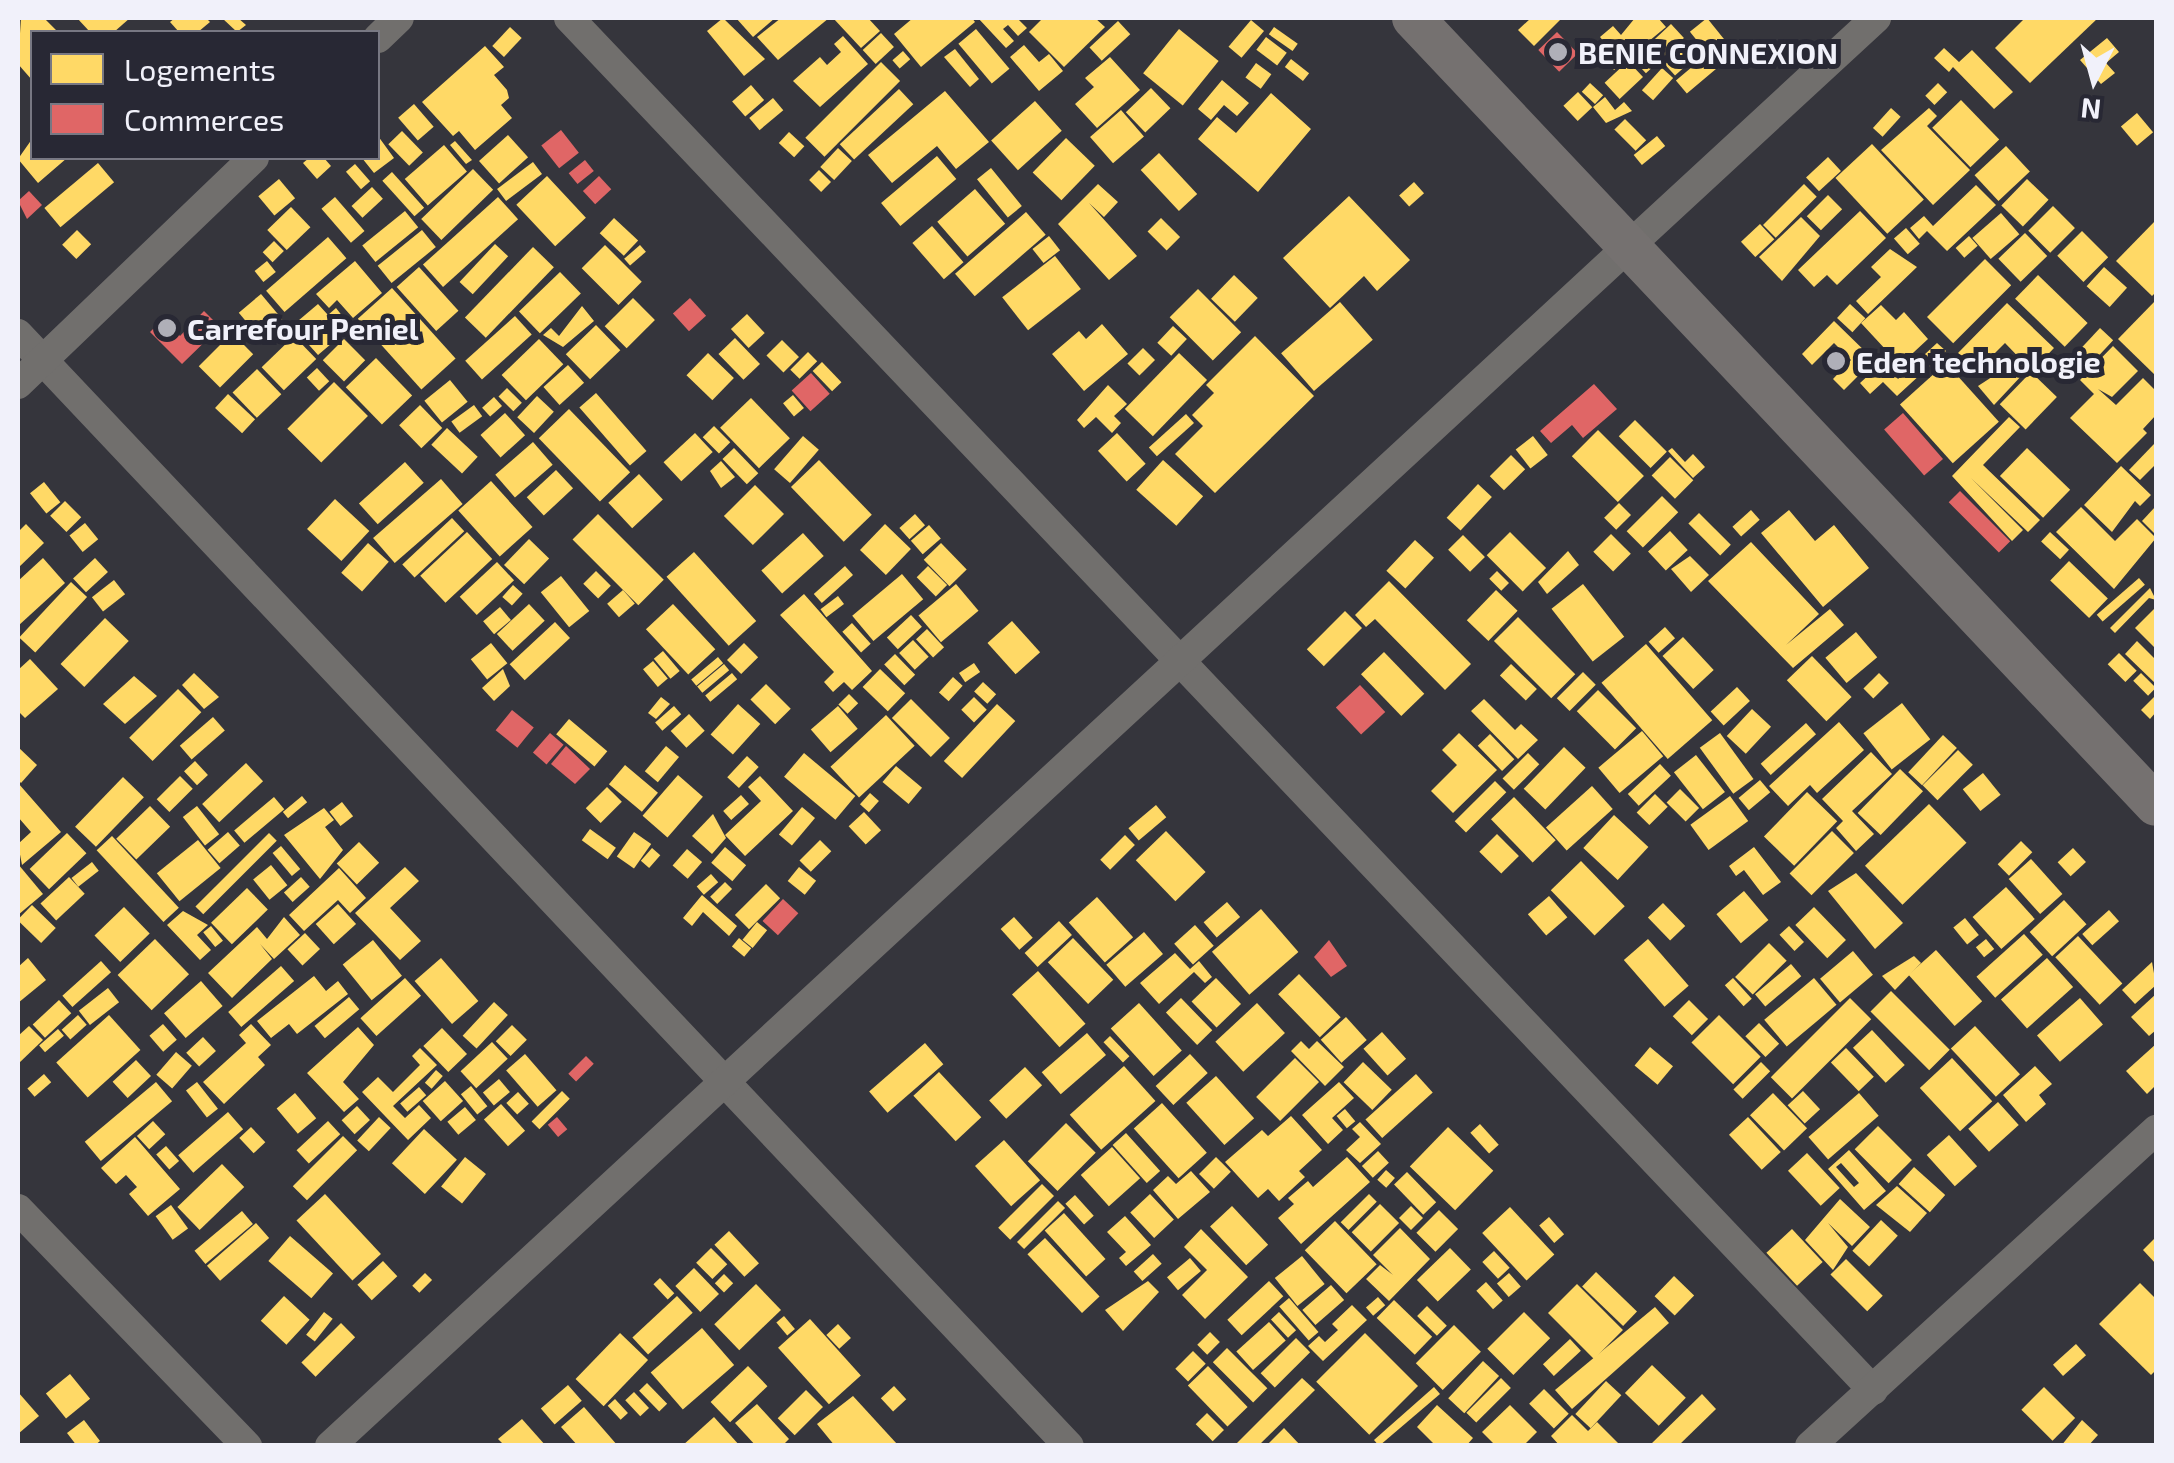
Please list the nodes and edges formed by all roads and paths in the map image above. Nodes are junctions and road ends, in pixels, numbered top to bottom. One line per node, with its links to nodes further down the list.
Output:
1 (399, 18): 5 (street)
2 (569, 18): 11 (street)
3 (1413, 18): 7 (street)
4 (1876, 18): 7 (street)
5 (380, 36)
6 (252, 160): 9 (street)
7 (1630, 246): 11 (street); 12 (street)
8 (18, 334): 9 (street)
9 (42, 361): 10 (street); 13 (street)
10 (18, 384)
11 (1181, 660): 13 (street); 16 (street)
12 (2156, 805)
13 (723, 1080): 18 (street); 19 (street)
14 (2156, 1130): 16 (street)
15 (18, 1208): 17 (street)
16 (1873, 1390): 20 (street)
17 (247, 1446)
18 (330, 1446)
19 (1068, 1446)
20 (1810, 1446)

